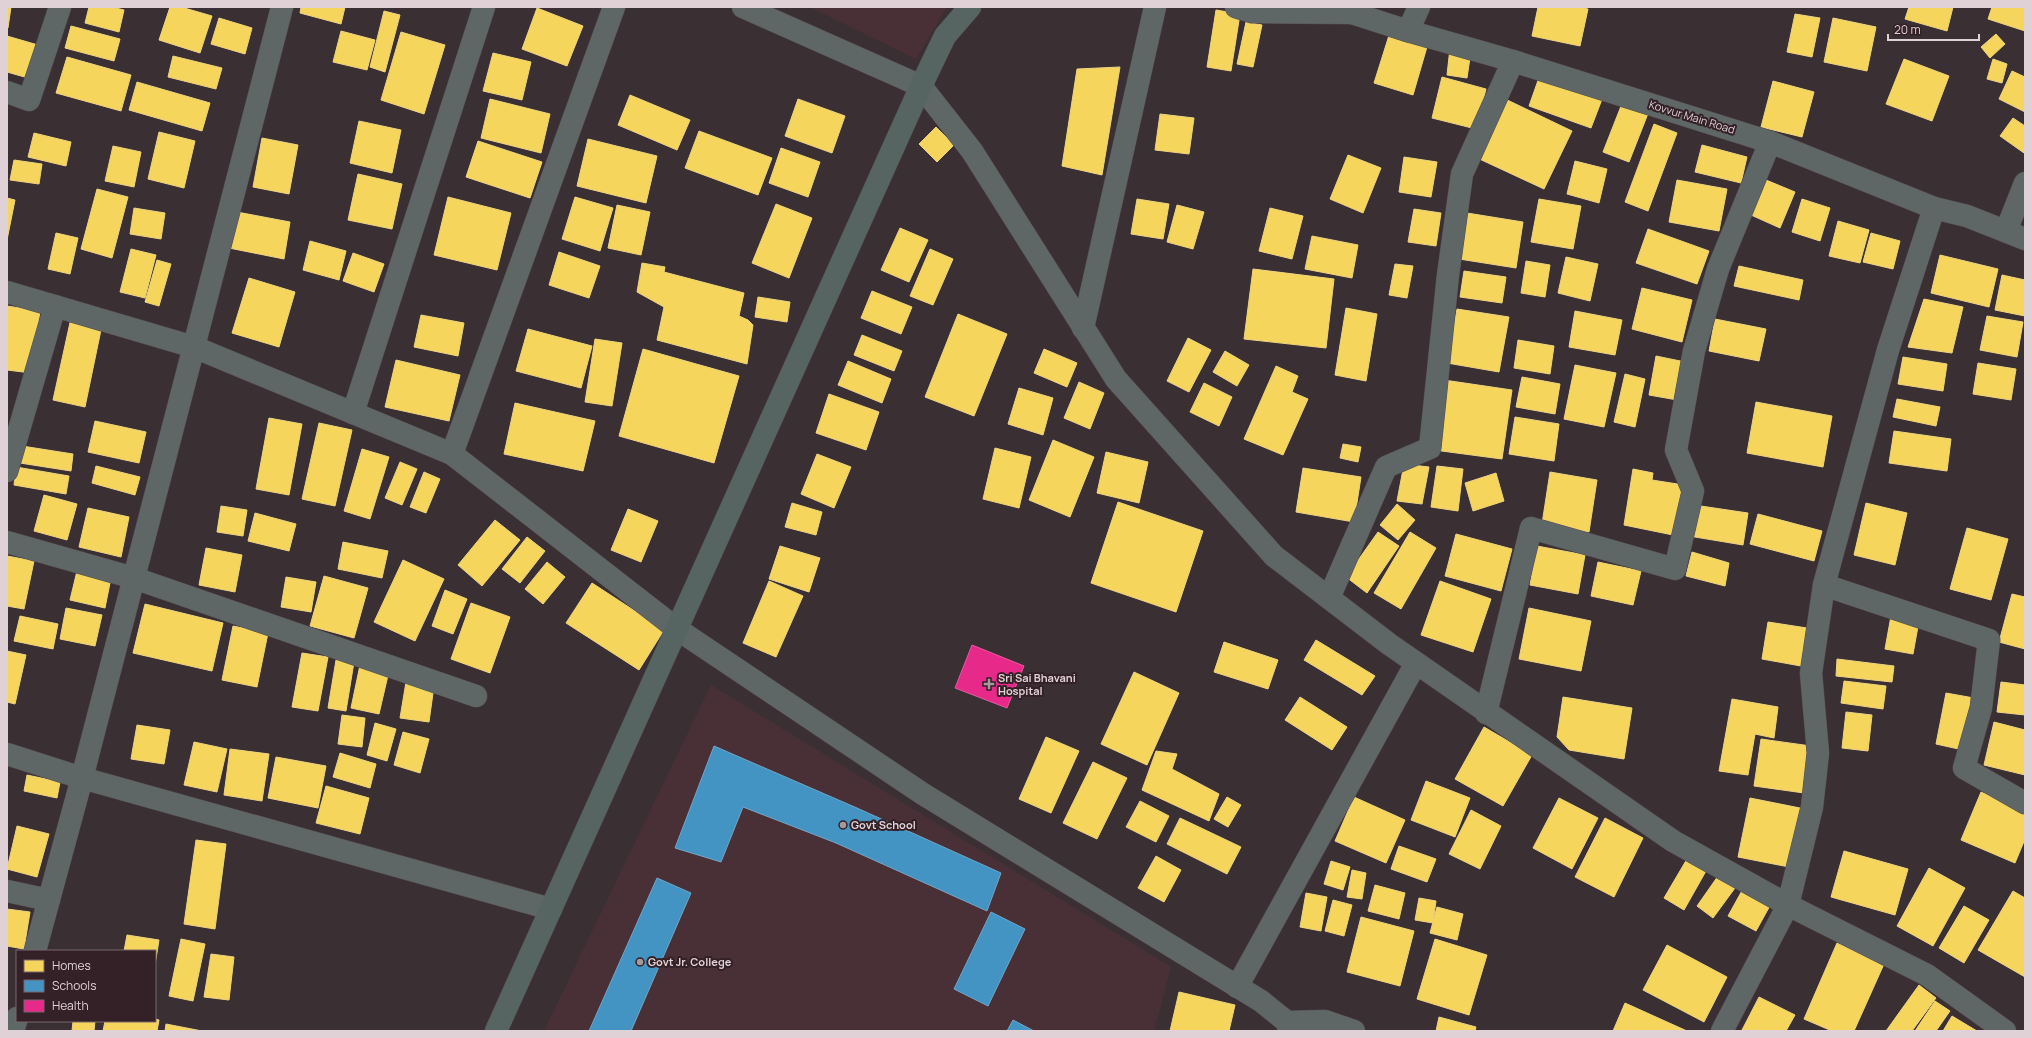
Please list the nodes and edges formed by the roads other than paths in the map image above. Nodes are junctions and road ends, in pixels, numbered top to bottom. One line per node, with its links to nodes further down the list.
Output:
1 (60, 7): 14 (street)
2 (282, 7): 22 (street)
3 (484, 7): 23 (street)
4 (614, 7): 24 (street)
5 (743, 7): 13 (street)
6 (970, 7): 13 (main road)
7 (1155, 7): 21 (street)
8 (1236, 7): 10 (street, Kovvur Main Road)
9 (1419, 7): 11 (street)
10 (1347, 10): 11 (street, Kovvur Main Road)
11 (1408, 31): 12 (street, Kovvur Main Road)
12 (1513, 61): 15 (street, Kovvur Main Road); 29 (street)
13 (921, 86): 21 (street); 30 (main road)
14 (7, 92)
15 (1770, 142): 17 (street, Kovvur Main Road); 33 (street)
16 (2025, 183): 18 (street)
17 (1934, 208): 18 (street, Kovvur Main Road); 28 (street)
18 (2015, 235)
19 (7, 292): 20 (street)
20 (55, 306): 22 (street); 25 (street)
21 (1083, 328): 29 (street)
22 (194, 347): 23 (street); 27 (street)
23 (353, 413): 24 (street)
24 (452, 454): 30 (street)
25 (7, 471)
26 (7, 542): 27 (street)
27 (134, 578): 32 (street); 35 (street)
28 (1824, 585): 36 (street); 39 (street)
29 (1329, 598): 31 (street)
30 (677, 628): 40 (main road); 42 (street)
31 (1416, 663): 33 (street); 42 (street)
32 (476, 696)
33 (1486, 712): 39 (street)
34 (7, 754): 35 (street)
35 (82, 778): 38 (street); 40 (street)
36 (2025, 803)
37 (7, 891): 38 (street)
38 (49, 900): 41 (street)
39 (1788, 905): 48 (street); 49 (street)
40 (551, 909): 46 (main road)
41 (35, 950)
42 (1238, 987): 44 (street)
43 (16, 1021): 45 (street)
44 (1288, 1027): 47 (street)
45 (13, 1031)
46 (496, 1031)
47 (1354, 1031)
48 (1722, 1031)
49 (2005, 1031)

